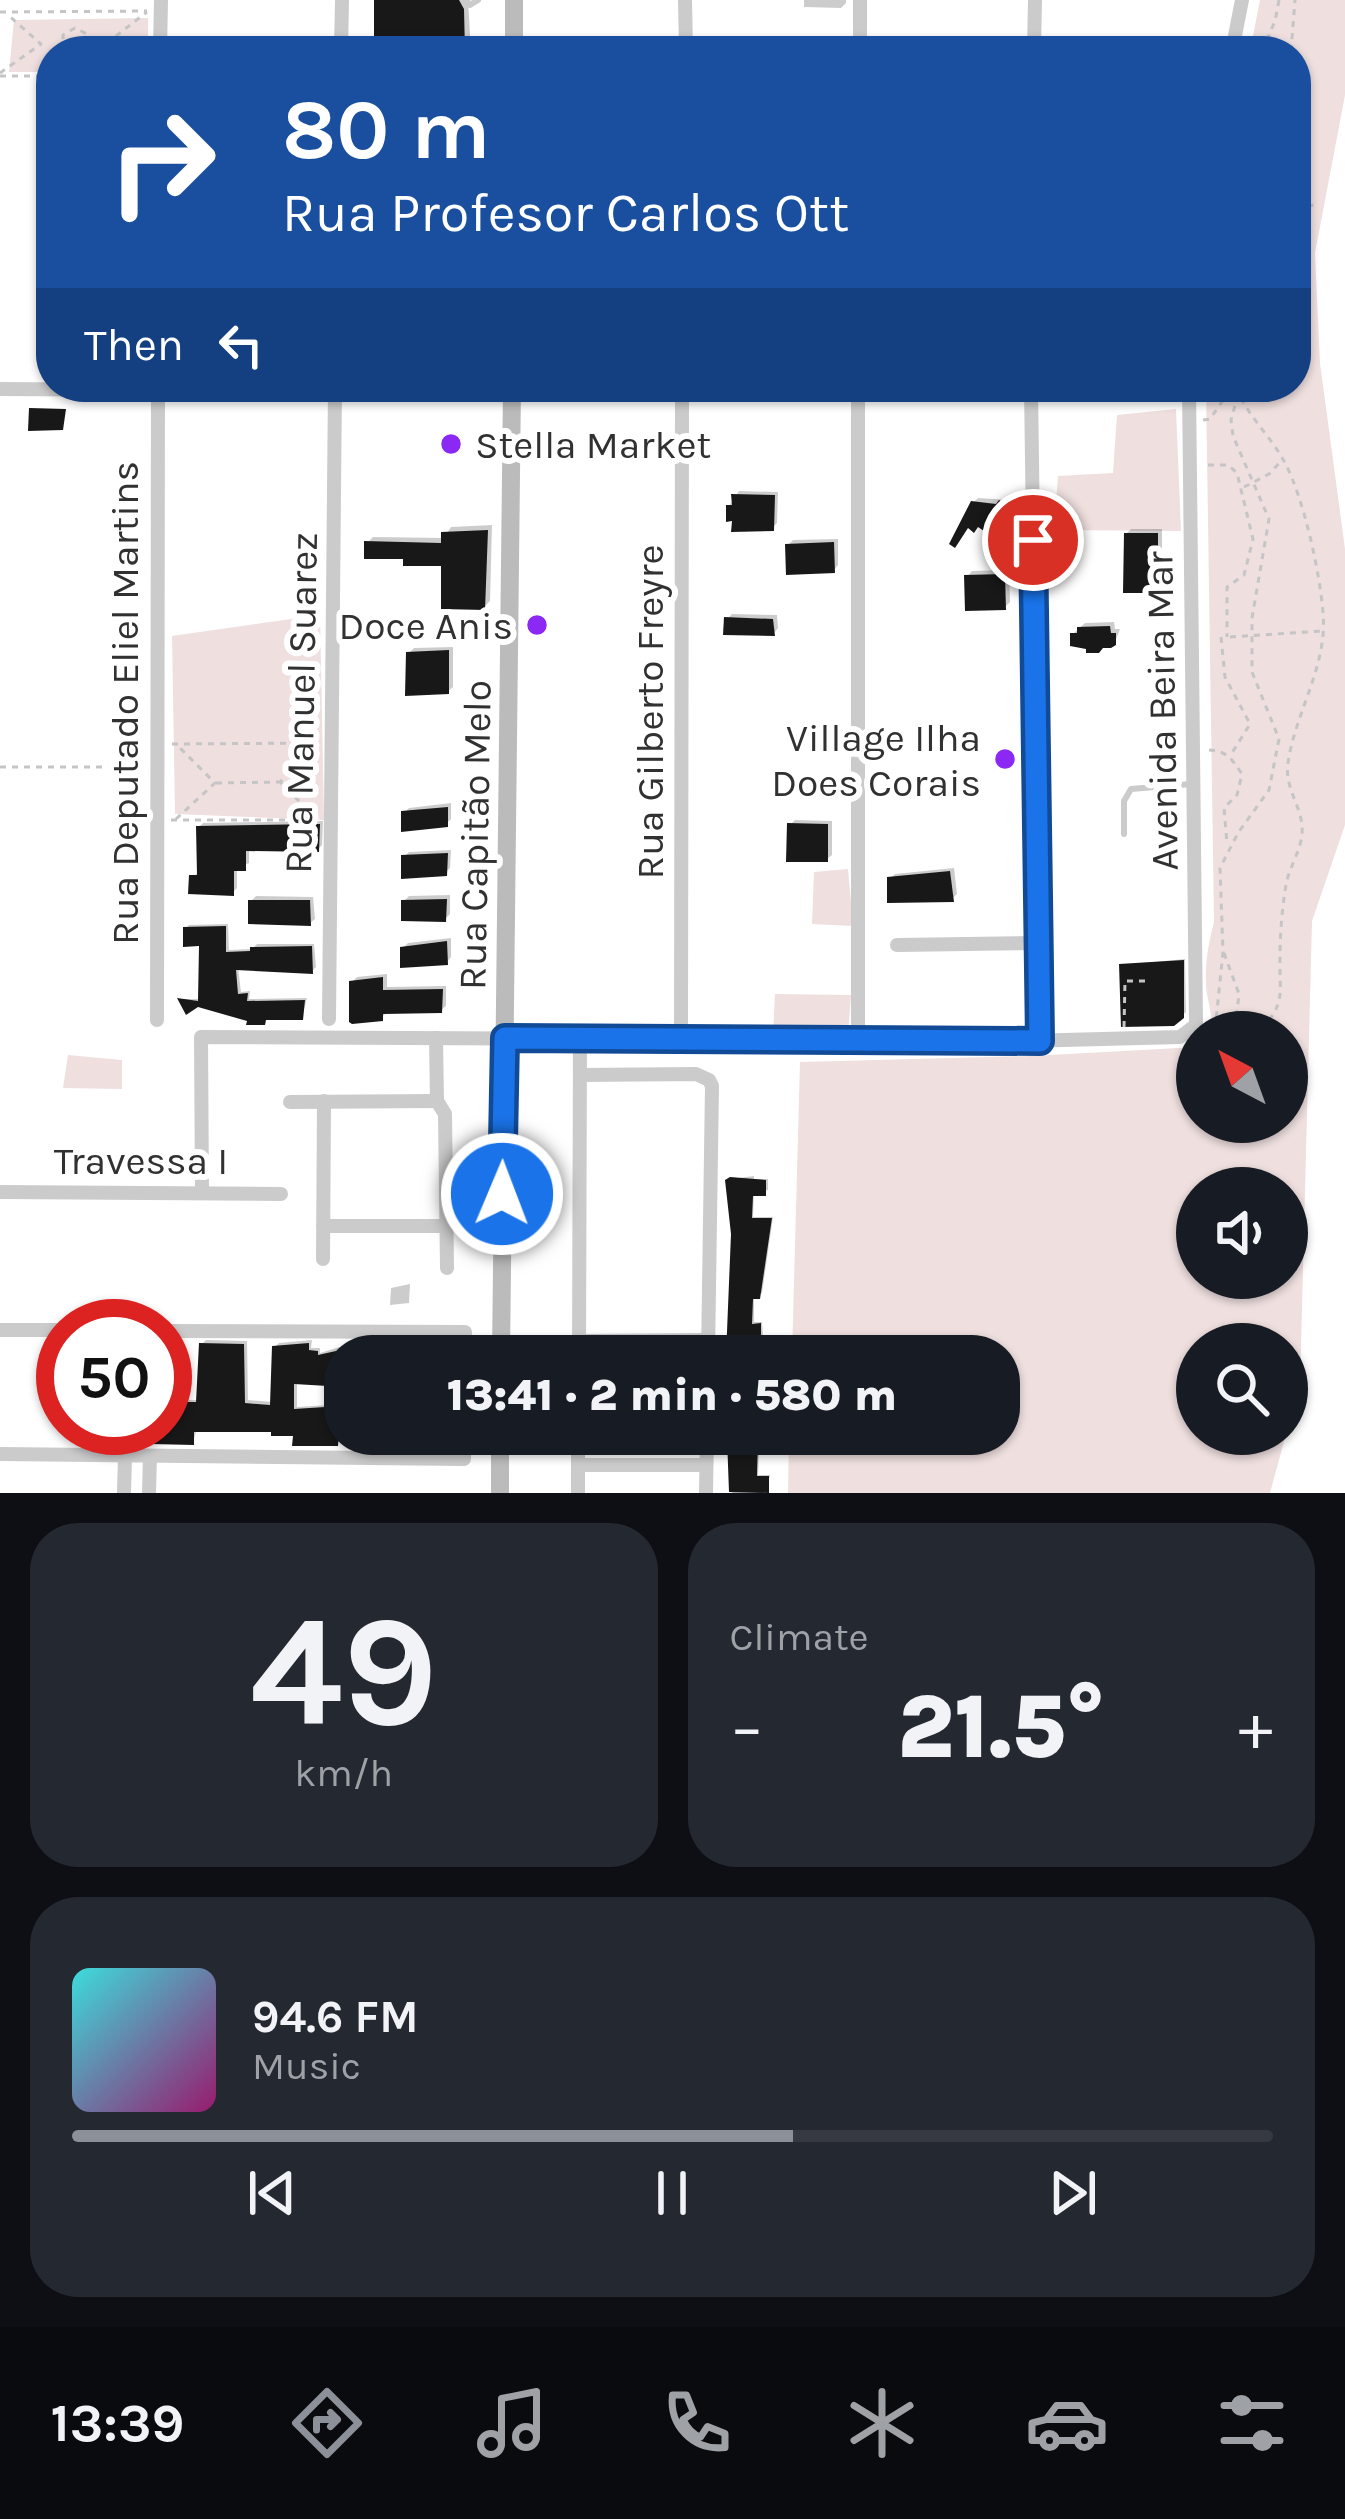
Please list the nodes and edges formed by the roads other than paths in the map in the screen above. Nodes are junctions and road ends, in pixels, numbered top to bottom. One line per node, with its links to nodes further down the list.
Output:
1 (342, 0): 9 (street)
2 (466, 0): 3 (lane)
3 (478, 0)
4 (514, 0): 10 (main road)
5 (685, 0): 11 (street)
6 (860, 0): 12 (street)
7 (1035, 0): 13 (street)
8 (1242, 0): 14 (street)
9 (341, 36)
10 (514, 36)
11 (686, 36)
12 (860, 36)
13 (1034, 36)
14 (1235, 36)
15 (0, 389): 16 (street)
16 (36, 389)
17 (158, 402): 31 (street, Rua Deputado Eliel Martins)
18 (335, 402): 30 (street, Rua Manuel Suarez)
19 (512, 402): 25 (main road, Rua Capitão Melo)
20 (682, 402): 35 (street, Rua Gilberto Freyre)
21 (858, 402): 36 (street)
22 (1031, 402): 28 (street)
23 (1189, 402): 26 (street, Avenida Beira Mar)
24 (477, 638): 25 (lane)
25 (509, 638): 33 (main road, Rua Capitão Melo)
26 (1194, 784): 27 (lane); 37 (street, Avenida Beira Mar)
27 (1124, 834)
28 (1040, 943): 29 (street); 37 (street)
29 (897, 945)
30 (329, 1019)
31 (157, 1020)
32 (436, 1038): 33 (street); 39 (street); 43 (street)
33 (505, 1038): 34 (street); 53 (main road, Rua Capitão Melo)
34 (580, 1038): 35 (street); 38 (street)
35 (681, 1038): 36 (street)
36 (857, 1040): 37 (street)
37 (1040, 1041)
38 (580, 1075): 54 (street); 55 (street)
39 (437, 1101): 41 (street); 46 (street)
40 (290, 1102): 41 (street)
41 (324, 1102): 45 (street)
42 (0, 1192): 43 (street, Travessa I)
43 (202, 1193): 44 (street, Travessa I)
44 (281, 1194)
45 (323, 1226): 46 (street); 47 (street)
46 (446, 1226): 48 (street)
47 (322, 1259)
48 (447, 1268)
49 (0, 1330): 50 (street)
50 (36, 1330)
51 (192, 1330): 52 (street)
52 (465, 1335)
53 (501, 1335)
54 (579, 1335)
55 (708, 1335)
56 (0, 1454): 61 (street)
57 (464, 1455): 62 (street)
58 (500, 1455): 67 (main road)
59 (578, 1455): 63 (street)
60 (706, 1455): 64 (street)
61 (124, 1456): 62 (street); 65 (street)
62 (150, 1456): 66 (street)
63 (578, 1465): 64 (street); 68 (street)
64 (706, 1465): 69 (street)
65 (124, 1493)
66 (149, 1493)
67 (500, 1493)
68 (578, 1493)
69 (706, 1493)

